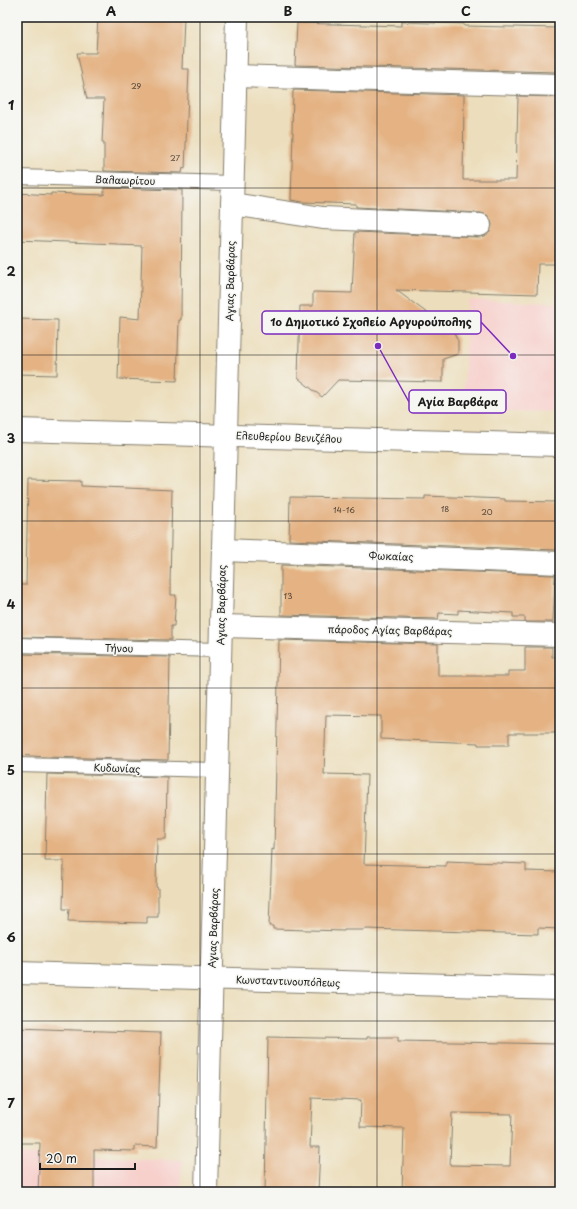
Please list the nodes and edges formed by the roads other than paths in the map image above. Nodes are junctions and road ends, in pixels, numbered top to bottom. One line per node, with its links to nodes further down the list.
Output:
1 (237, 17): 2 (street, Αγιας Βαρβάρας)
2 (235, 76): 3 (street); 5 (street, Αγιας Βαρβάρας)
3 (560, 85)
4 (17, 177): 5 (lane, Βαλαωρίτου)
5 (232, 194): 6 (street); 8 (street, Αγιας Βαρβάρας)
6 (480, 225)
7 (17, 430): 8 (street, Ελευθερίου Βενιζέλου)
8 (226, 435): 9 (street, Ελευθερίου Βενιζέλου); 10 (street, Αγιας Βαρβάρας)
9 (560, 445)
10 (222, 550): 11 (street, Φωκαίας); 12 (street, Αγιας Βαρβάρας)
11 (560, 563)
12 (221, 626): 13 (street, πάροδος Αγίας Βαρβάρας); 15 (street, Αγιας Βαρβάρας)
13 (560, 635)
14 (17, 645): 15 (lane, Τήνου)
15 (220, 650): 17 (street, Αγιας Βαρβάρας)
16 (17, 765): 17 (lane, Κυδωνίας)
17 (217, 770): 19 (street, Αγιας Βαρβάρας)
18 (17, 973): 19 (street, Κωνσταντινουπόλεως)
19 (211, 979): 20 (street, Κωνσταντινουπόλεως); 21 (street, Αγιας Βαρβάρας)
20 (560, 988)
21 (206, 1192)

